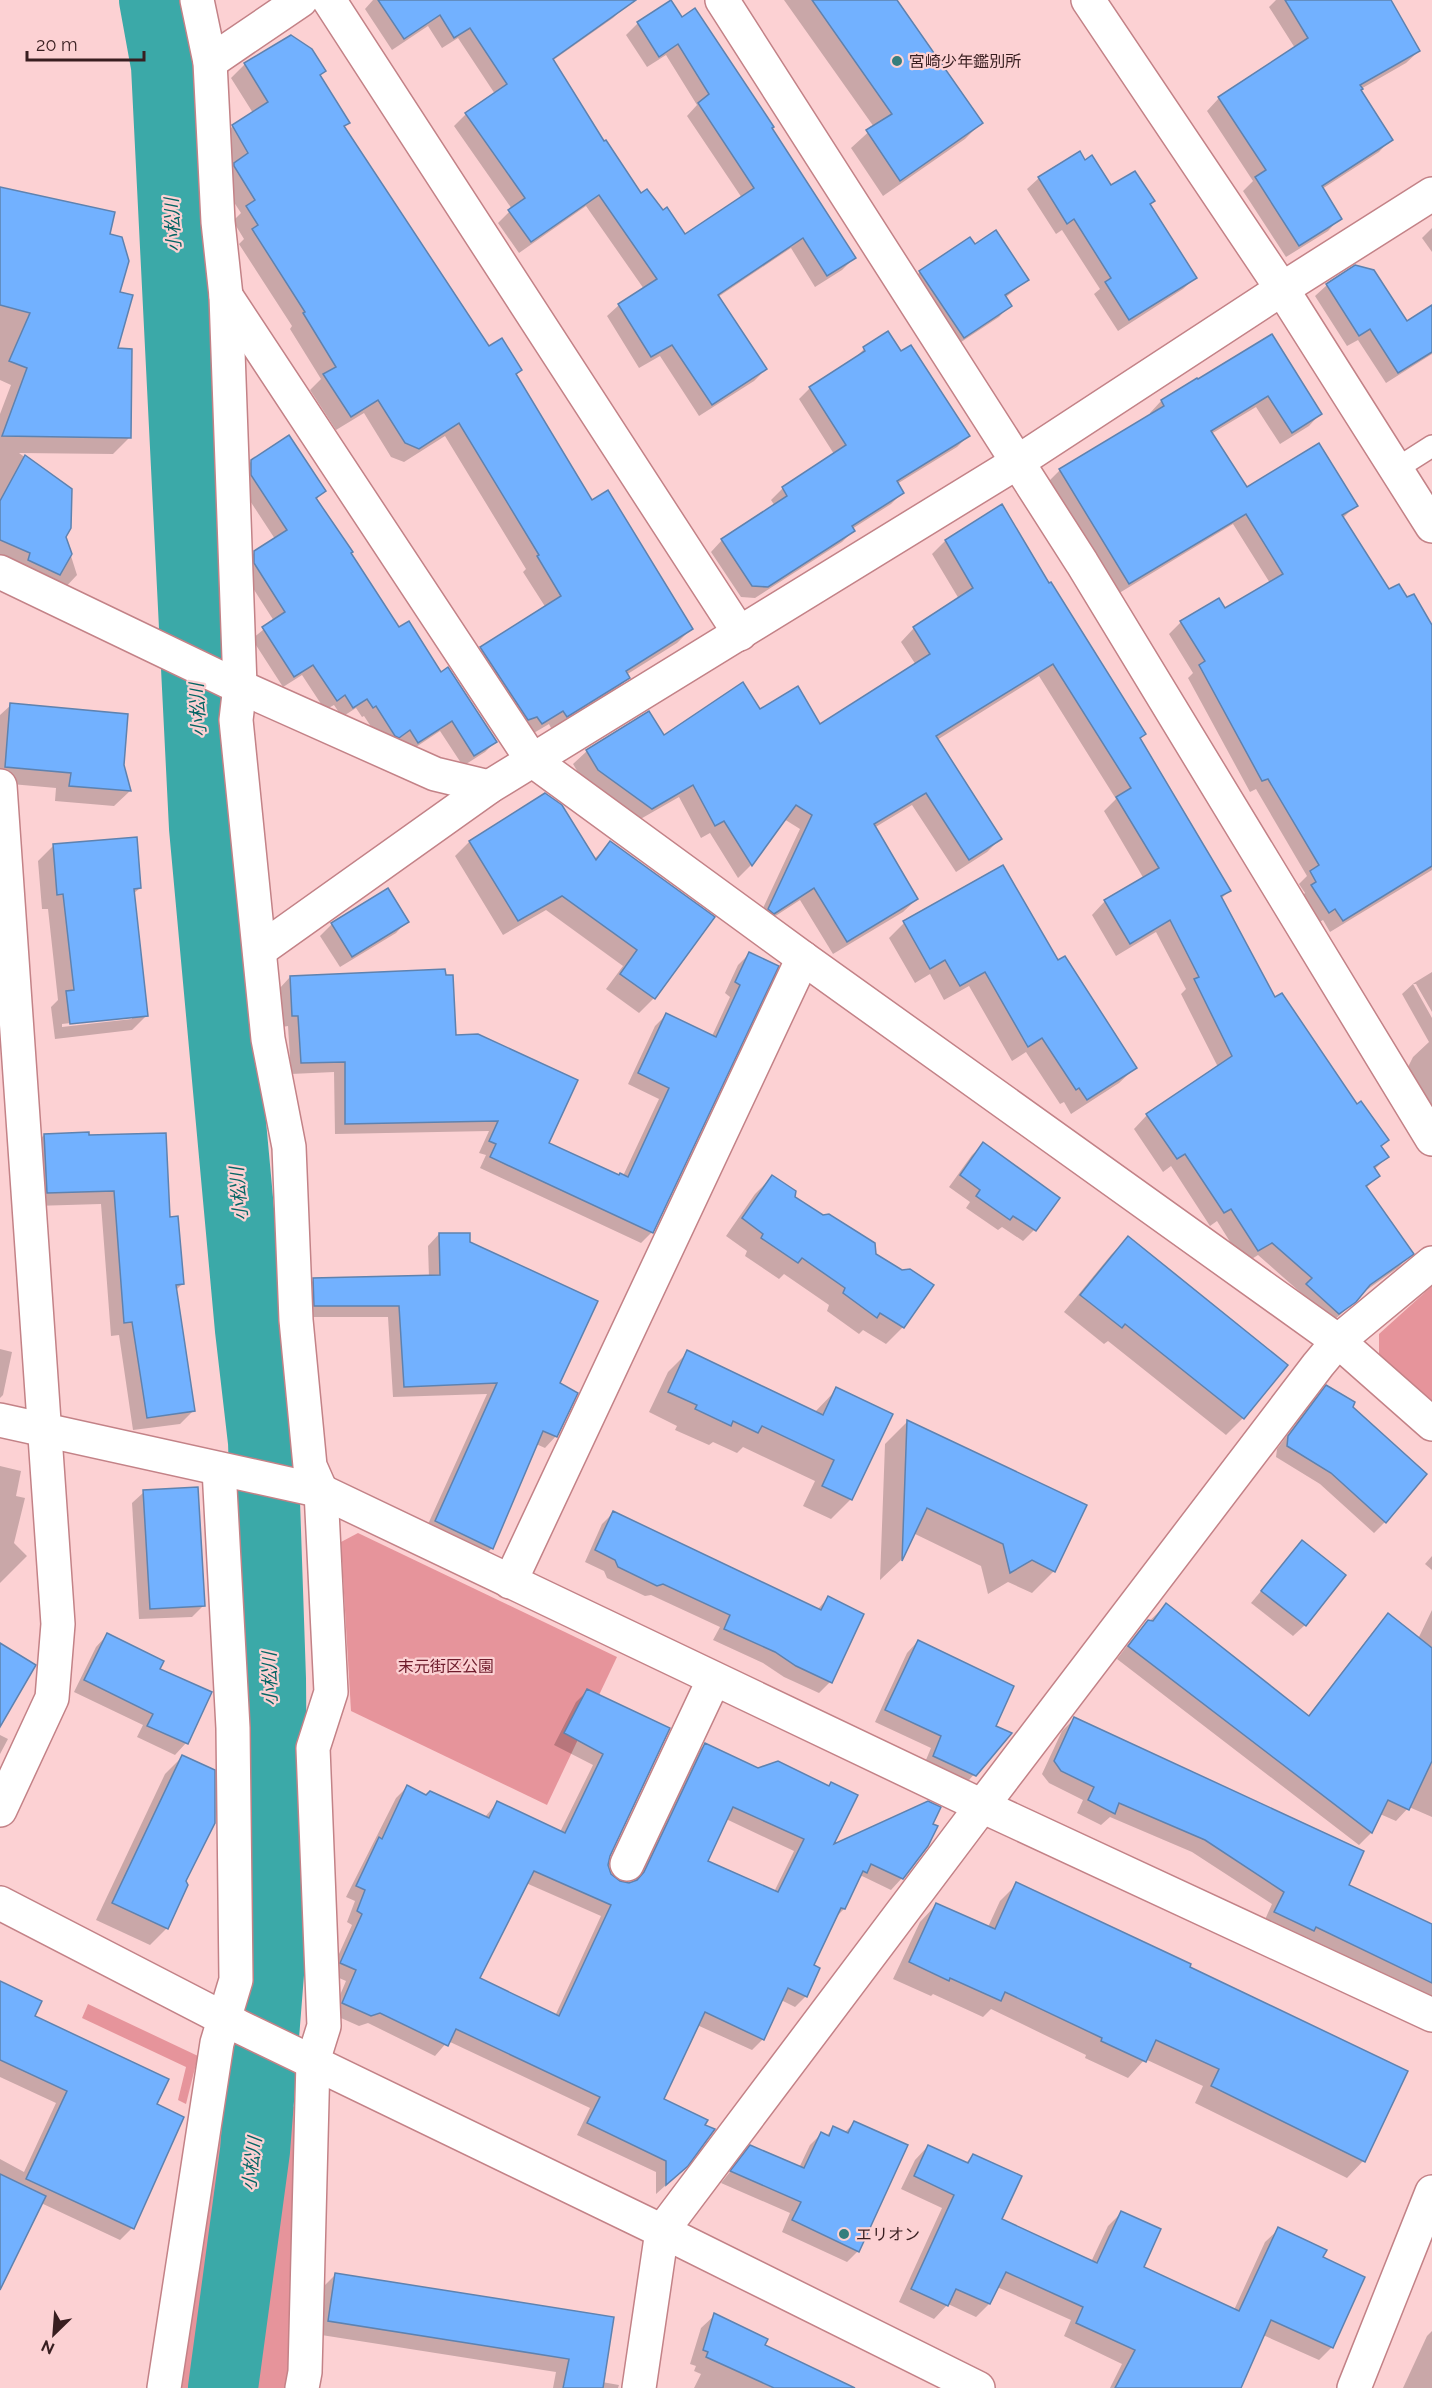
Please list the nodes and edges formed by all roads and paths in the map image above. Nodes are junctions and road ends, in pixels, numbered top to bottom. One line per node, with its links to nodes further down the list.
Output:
1 (197, 0): 6 (street)
2 (301, 0): 6 (street)
3 (329, 0): 15 (street)
4 (722, 0): 11 (street)
5 (1088, 0): 8 (street)
6 (210, 62): 9 (street)
7 (1432, 194): 8 (street)
8 (1282, 289): 11 (street); 12 (street)
9 (226, 296): 16 (street); 17 (street)
10 (1432, 446): 12 (lane)
11 (1016, 463): 15 (street); 22 (street)
12 (1396, 469): 13 (street)
13 (1432, 526)
14 (0, 572): 16 (street)
15 (740, 634): 17 (street)
16 (234, 684): 19 (street); 20 (street)
17 (532, 760): 19 (street); 21 (street)
18 (0, 786): 27 (street)
19 (489, 787): 20 (street)
20 (260, 950): 29 (street)
21 (803, 958): 24 (street); 30 (street)
22 (1432, 1139)
23 (1432, 1263): 24 (street)
24 (1338, 1341): 26 (street); 32 (street)
25 (0, 1420): 27 (street)
26 (1432, 1424)
27 (46, 1430): 28 (street); 33 (street)
28 (219, 1469): 29 (street); 37 (street)
29 (321, 1491): 30 (street); 38 (street)
30 (510, 1582): 31 (street)
31 (714, 1679): 32 (street); 34 (street)
32 (982, 1806): 36 (street); 40 (street)
33 (0, 1810)
34 (627, 1864)
35 (0, 1903): 37 (street)
36 (1432, 2015)
37 (231, 2022): 38 (street); 41 (street)
38 (313, 2061): 40 (street); 42 (street)
39 (1432, 2192): 45 (street)
40 (662, 2231): 43 (street); 44 (street)
41 (164, 2388)
42 (302, 2388)
43 (639, 2388)
44 (978, 2388)
45 (1354, 2388)

